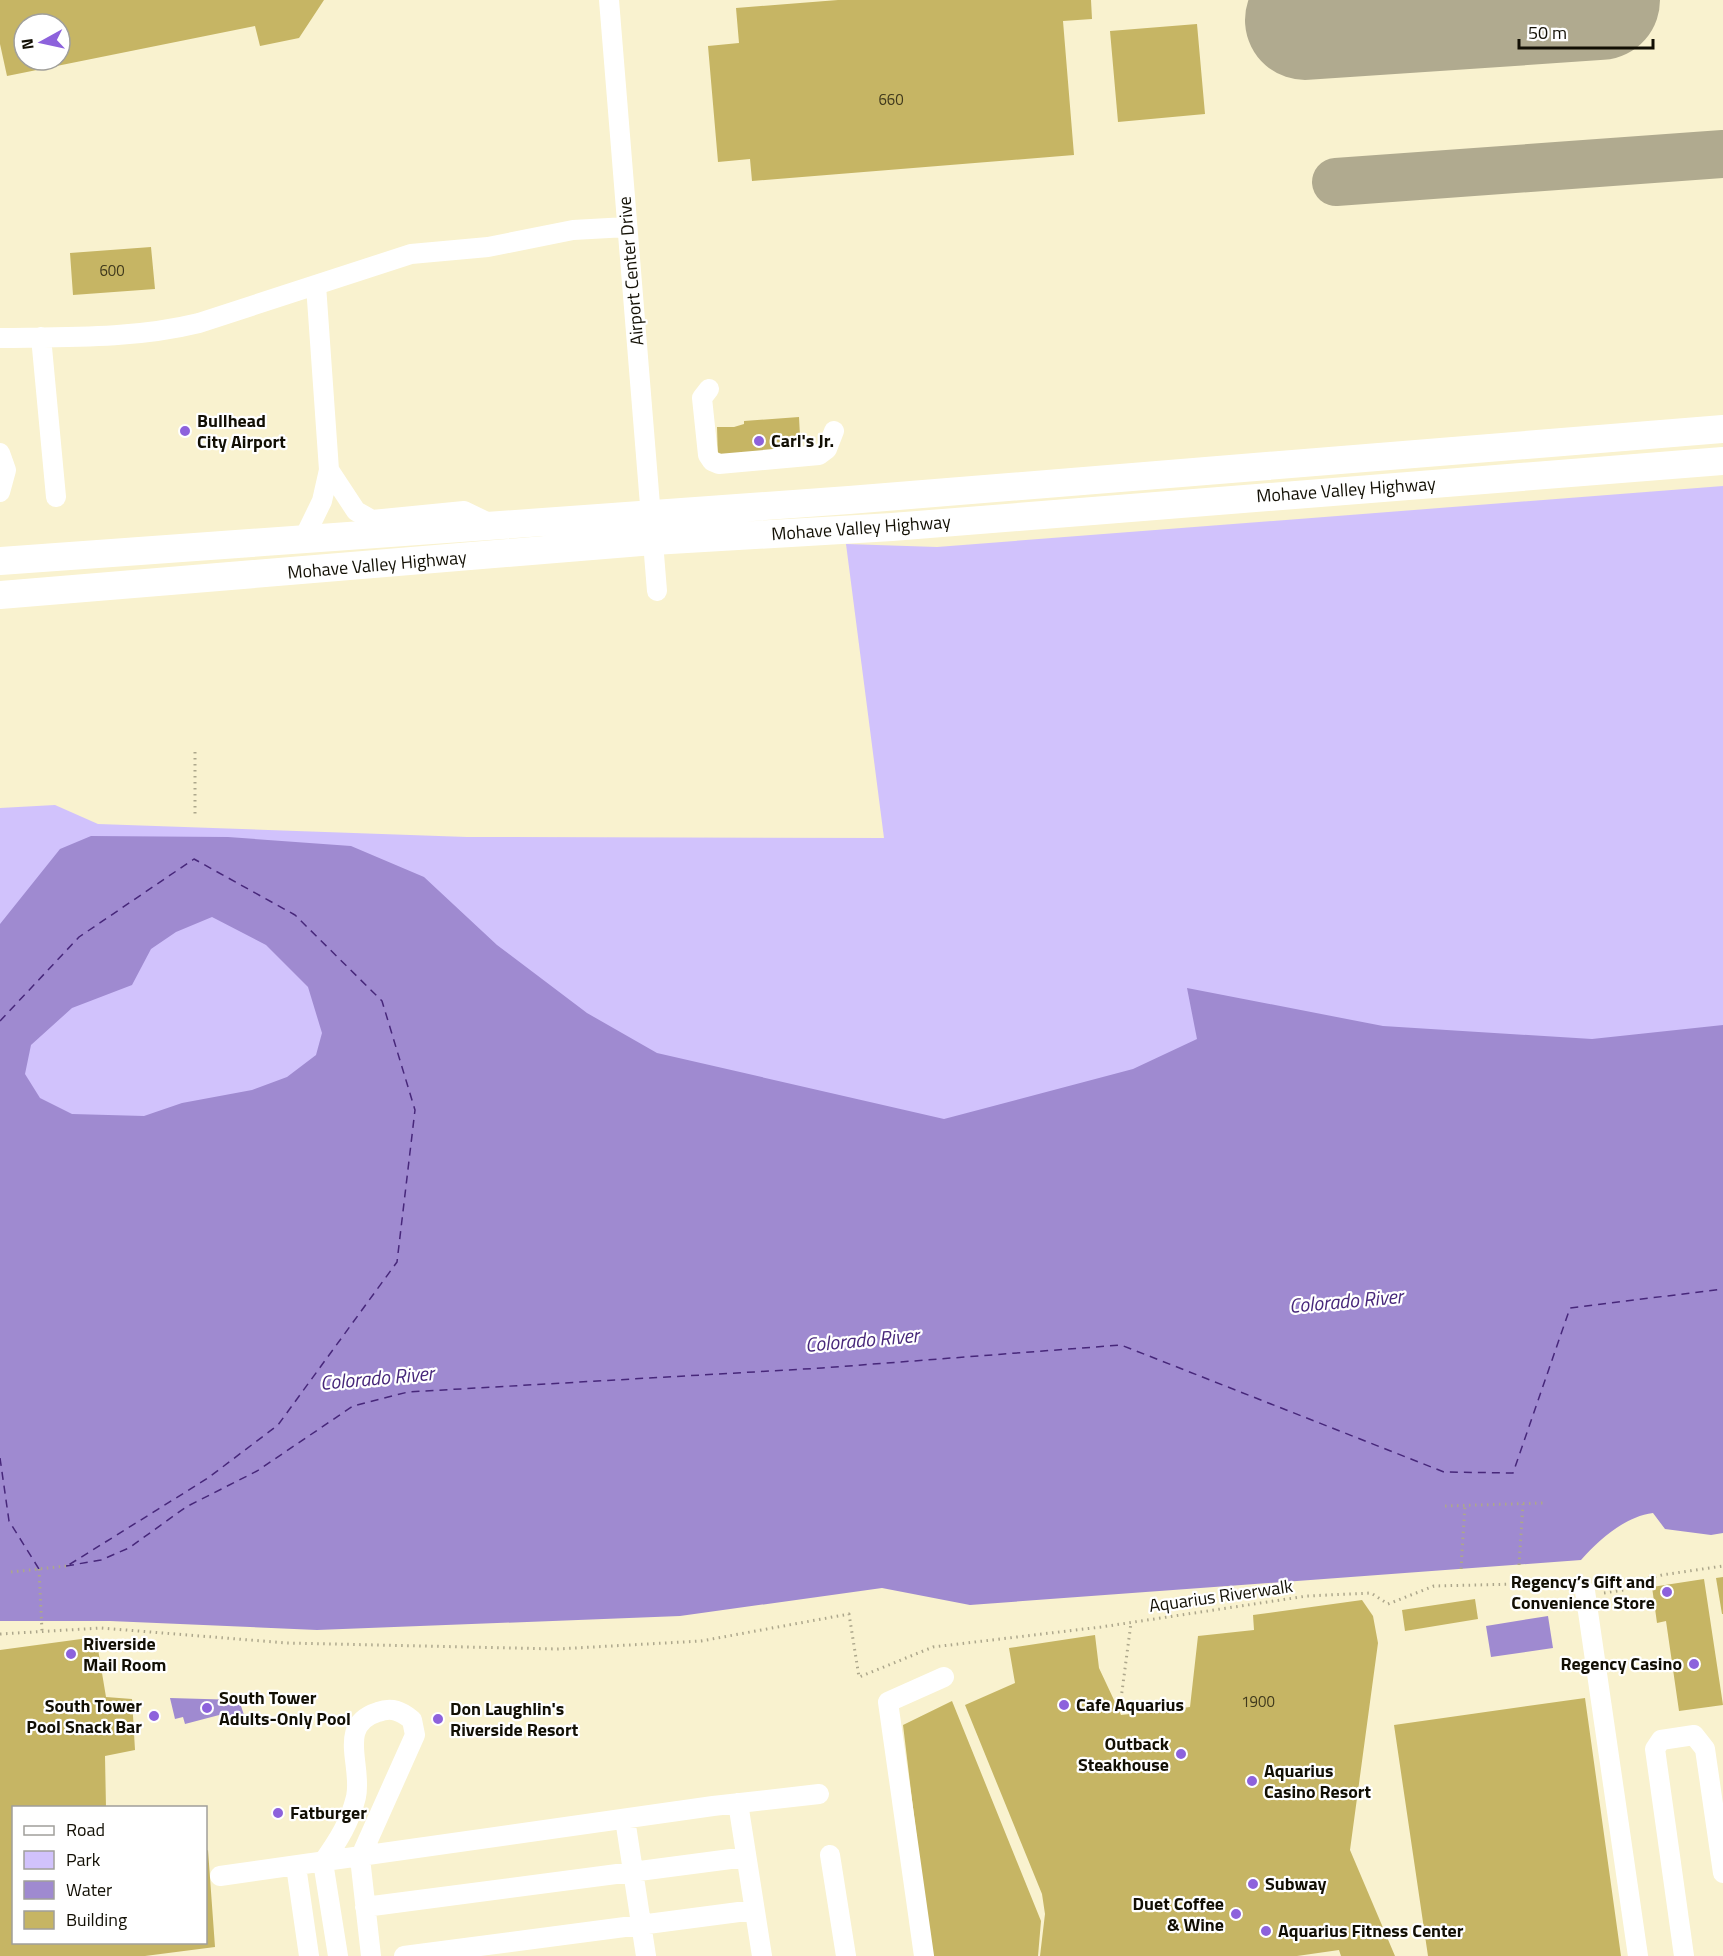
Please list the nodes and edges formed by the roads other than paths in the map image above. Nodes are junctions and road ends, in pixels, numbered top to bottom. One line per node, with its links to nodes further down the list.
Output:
1 (609, 0): 2 (street, Airport Center Drive)
2 (627, 227): 3 (street); 15 (street, Airport Center Drive)
3 (316, 285): 4 (street); 11 (street)
4 (41, 337): 5 (street); 13 (street)
5 (0, 338)
6 (709, 389): 8 (street)
7 (1723, 429): 15 (highway, Mohave Valley Highway)
8 (834, 431)
9 (0, 453): 12 (street)
10 (1723, 461): 15 (highway, Mohave Valley Highway)
11 (329, 470): 14 (street); 16 (street)
12 (0, 492)
13 (56, 497)
14 (495, 526): 15 (highway, Mohave Valley Highway); 16 (highway, Mohave Valley Highway)
15 (651, 528): 18 (street, Airport Center Drive); 19 (highway, Mohave Valley Highway)
16 (303, 540): 17 (highway, Mohave Valley Highway)
17 (0, 561)
18 (657, 591)
19 (0, 596)
20 (1585, 1591): 44 (street)
21 (944, 1677): 43 (street)
22 (819, 1794): 23 (street)
23 (738, 1803): 24 (street); 26 (street)
24 (625, 1819): 27 (street); 30 (street)
25 (830, 1855): 42 (street)
26 (746, 1857): 30 (street); 34 (street)
27 (360, 1858): 28 (street); 28 (street); 33 (street)
28 (323, 1862): 29 (street); 37 (street)
29 (296, 1866): 32 (street); 36 (street)
30 (633, 1873): 33 (street); 35 (street)
31 (1723, 1873): 45 (street)
32 (220, 1876)
33 (365, 1907): 38 (street)
34 (754, 1910): 35 (street); 41 (street)
35 (641, 1926): 39 (street); 40 (street)
36 (309, 1956)
37 (338, 1956)
38 (371, 1956)
39 (404, 1956)
40 (646, 1956)
41 (762, 1956)
42 (846, 1956)
43 (924, 1956)
44 (1638, 1956)
45 (1684, 1956)

